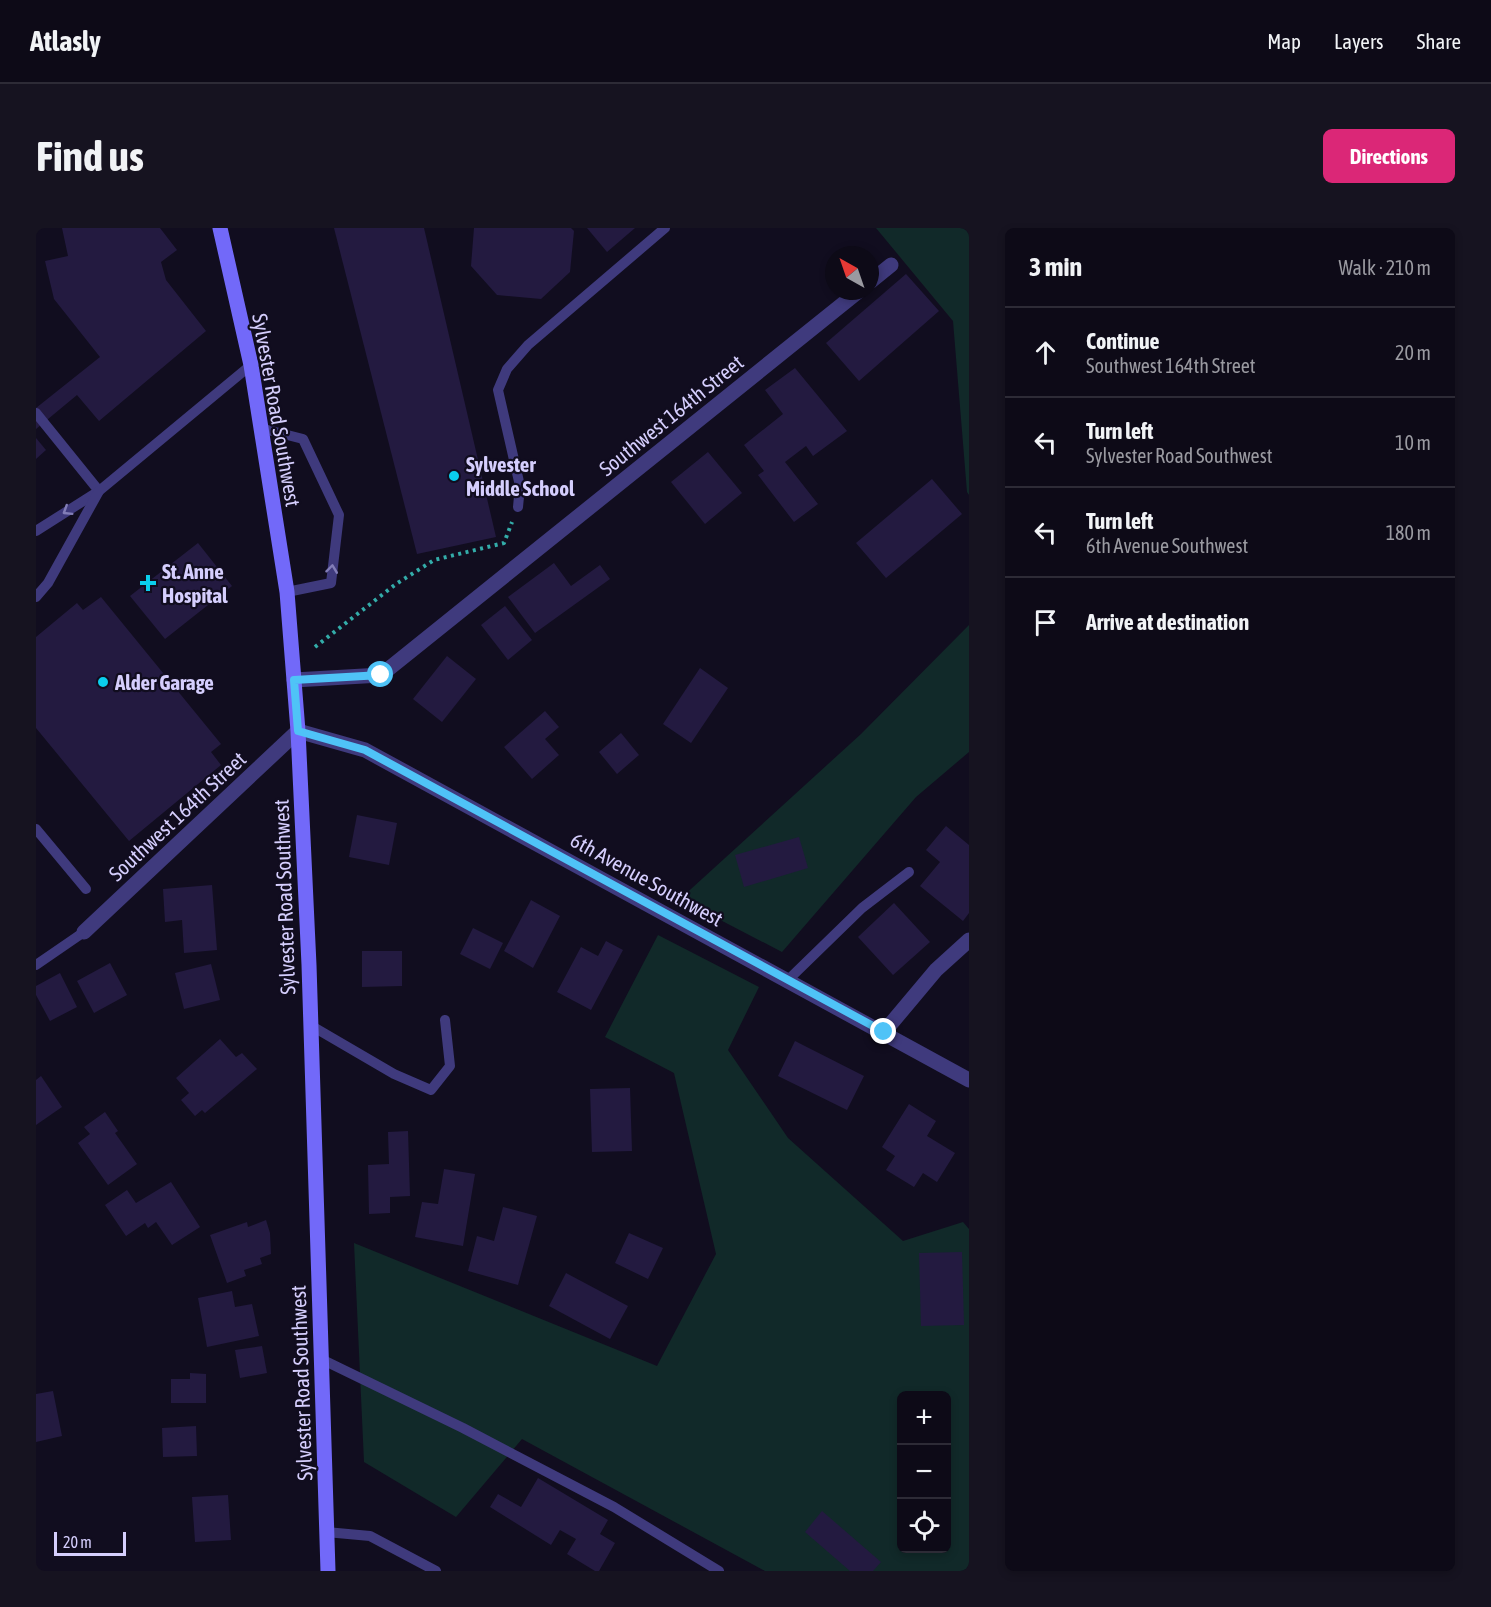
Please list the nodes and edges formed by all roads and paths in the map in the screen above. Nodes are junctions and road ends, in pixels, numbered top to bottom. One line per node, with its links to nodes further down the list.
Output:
1 (220, 228): 6 (street, Sylvester Road Southwest)
2 (665, 228): 10 (lane)
3 (891, 265): 4 (street)
4 (879, 275)
5 (848, 300): 15 (street, Southwest 164th Street)
6 (251, 365): 8 (street, Sylvester Road Southwest); 9 (lane)
7 (36, 413): 9 (lane)
8 (260, 428): 12 (street, Sylvester Road Southwest); 12 (lane, one-way to 8)
9 (99, 491): 11 (lane, one-way to 11); 13 (lane)
10 (518, 507): 14 (path)
11 (36, 531)
12 (287, 592): 15 (street, Sylvester Road Southwest)
13 (36, 597)
14 (315, 647)
15 (294, 680): 16 (street, Sylvester Road Southwest)
16 (298, 731): 20 (street, Southwest 164th Street); 23 (street, 6th Avenue Southwest); 25 (street, Sylvester Road Southwest)
17 (36, 829): 19 (lane)
18 (909, 872): 23 (lane)
19 (86, 890)
20 (84, 932): 22 (lane)
21 (969, 940): 26 (street)
22 (36, 965)
23 (788, 980): 26 (street, 6th Avenue Southwest)
24 (445, 1020): 25 (lane)
25 (310, 1025): 28 (street, Sylvester Road Southwest)
26 (884, 1032): 27 (street, 6th Avenue Southwest)
27 (968, 1077)
28 (321, 1359): 29 (street, Sylvester Road Southwest); 32 (lane)
29 (326, 1532): 30 (street, Sylvester Road Southwest); 31 (lane)
30 (328, 1571)
31 (436, 1571)
32 (719, 1571)

